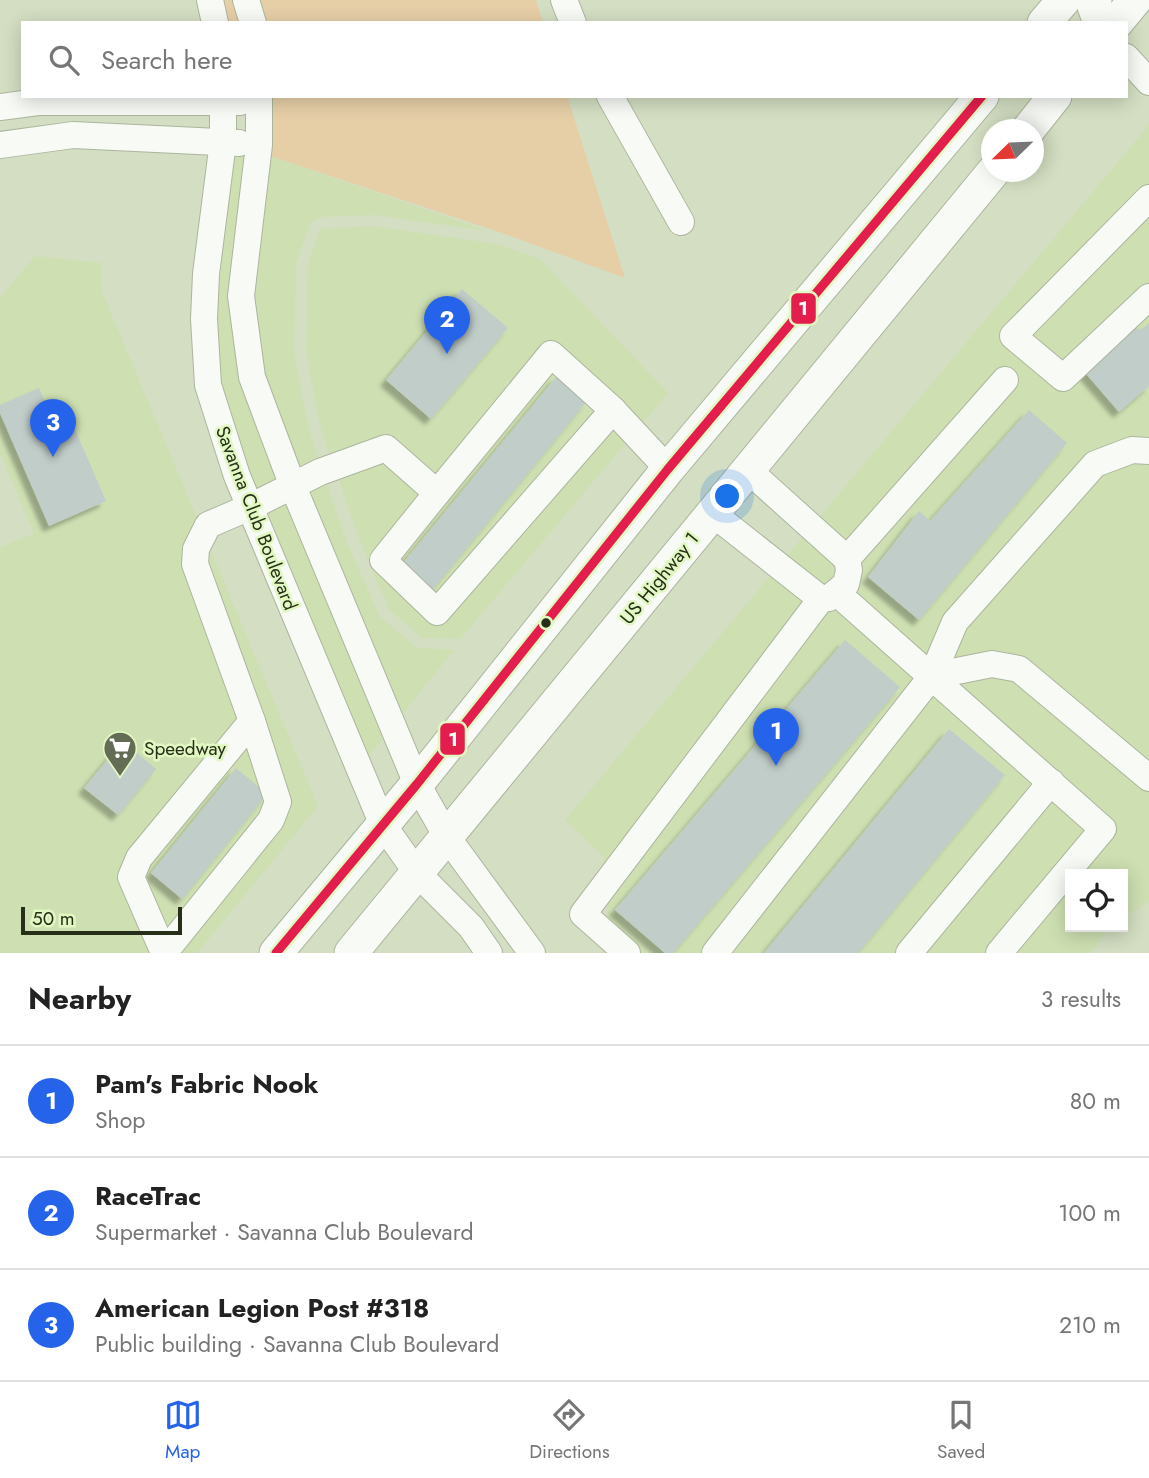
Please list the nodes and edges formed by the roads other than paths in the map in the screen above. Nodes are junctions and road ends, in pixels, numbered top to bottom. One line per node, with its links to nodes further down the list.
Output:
1 (210, 0): 6 (street)
2 (246, 0): 7 (street)
3 (564, 0): 8 (street)
4 (1096, 0): 9 (main road)
5 (1135, 0): 10 (main road)
6 (215, 21)
7 (252, 21)
8 (572, 21)
9 (1099, 21)
10 (1118, 21)
11 (1128, 59): 12 (street)
12 (1149, 82)
13 (611, 98): 23 (street)
14 (980, 98): 28 (main road)
15 (223, 99): 16 (street); 17 (street); 18 (street, Savanna Club Boulevard)
16 (259, 99): 20 (street)
17 (0, 107)
18 (223, 142): 19 (street); 20 (street); 32 (street, Savanna Club Boulevard)
19 (0, 145)
20 (259, 145): 30 (street)
21 (985, 182): 29 (main road, US Highway 1)
22 (1149, 198): 24 (street)
23 (681, 222)
24 (1149, 297)
25 (1005, 380): 34 (street)
26 (613, 410): 28 (street); 31 (street); 31 (street)
27 (1149, 451): 36 (street)
28 (668, 469): 40 (main road)
29 (748, 470): 33 (main road, US Highway 1); 34 (street)
30 (292, 484): 31 (street); 32 (street); 40 (street)
31 (437, 493)
32 (250, 508): 37 (street); 41 (street, Savanna Club Boulevard)
33 (712, 513): 35 (street); 42 (main road, US Highway 1)
34 (847, 559): 35 (street)
35 (829, 596): 36 (street); 49 (street)
36 (932, 676): 38 (street); 39 (street); 50 (street)
37 (252, 721): 44 (street); 44 (street)
38 (1149, 778)
39 (1051, 782): 51 (street); 52 (street)
40 (417, 783): 41 (main road); 42 (street)
41 (383, 825): 43 (street, Savanna Club Boulevard); 45 (main road)
42 (447, 837): 43 (main road, US Highway 1); 48 (street)
43 (417, 873): 46 (main road, US Highway 1); 47 (street, Savanna Club Boulevard)
44 (164, 953)
45 (276, 953)
46 (352, 953)
47 (489, 953)
48 (531, 953)
49 (627, 953)
50 (715, 953)
51 (908, 953)
52 (999, 953)

